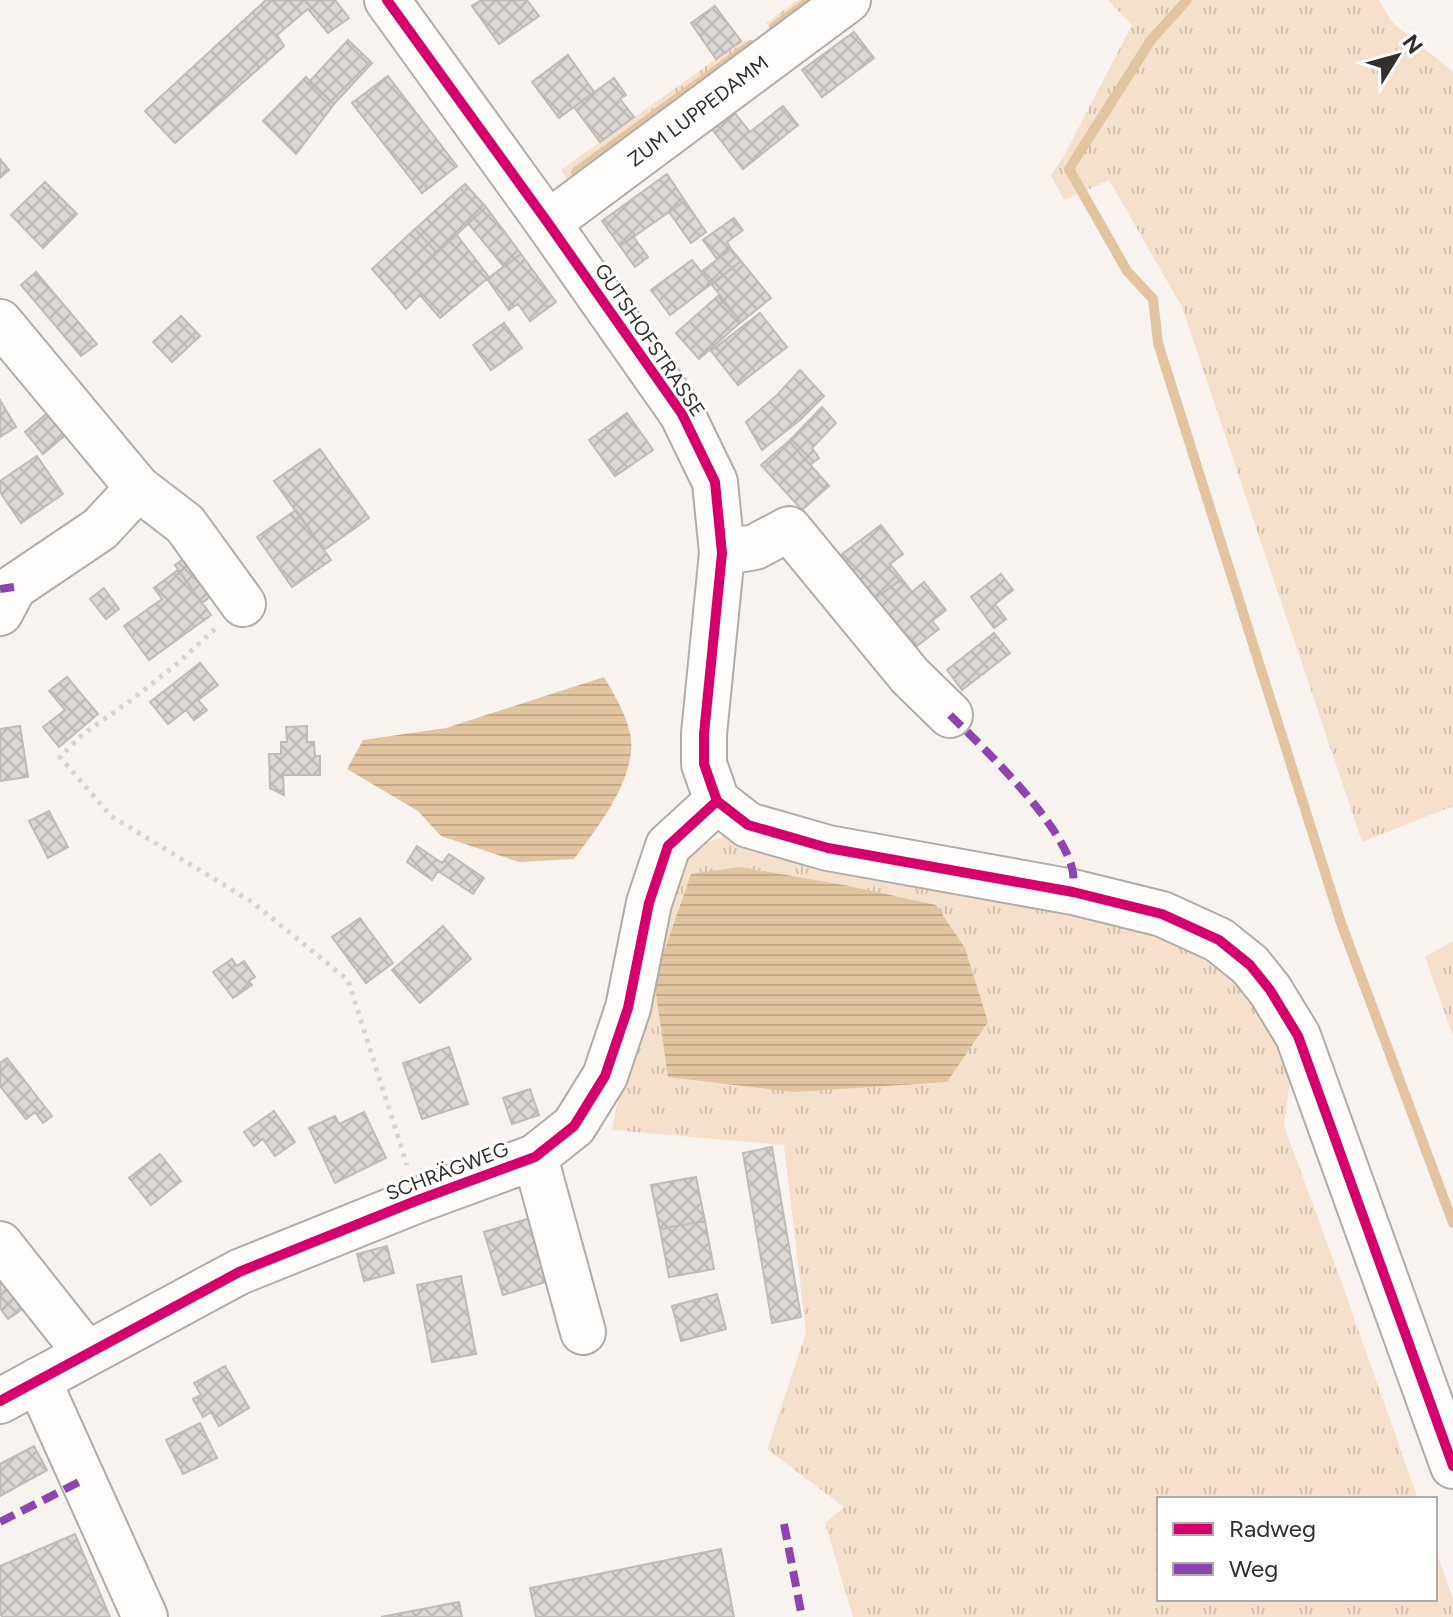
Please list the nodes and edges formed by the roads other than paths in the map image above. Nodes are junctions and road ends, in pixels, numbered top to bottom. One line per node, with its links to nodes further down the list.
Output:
1 (387, 0): 3 (street, GUTSHOFSTRASSE)
2 (848, 0): 3 (street, ZUM LUPPEDAMM)
3 (548, 223): 6 (street, GUTSHOFSTRASSE)
4 (1, 327): 5 (street)
5 (138, 488): 7 (street); 8 (street)
6 (722, 553): 9 (street); 10 (street, GUTSHOFSTRASSE)
7 (243, 604)
8 (0, 613)
9 (950, 715)
10 (717, 801): 11 (street, SCHRÄGWEG); 17 (street)
11 (535, 1157): 13 (street); 14 (street, SCHRÄGWEG)
12 (0, 1244): 14 (street)
13 (583, 1332)
14 (87, 1354): 15 (street, SCHRÄGWEG)
15 (38, 1380): 16 (street, SCHRÄGWEG); 18 (street)
16 (0, 1401)
17 (1453, 1466)
18 (145, 1617)

